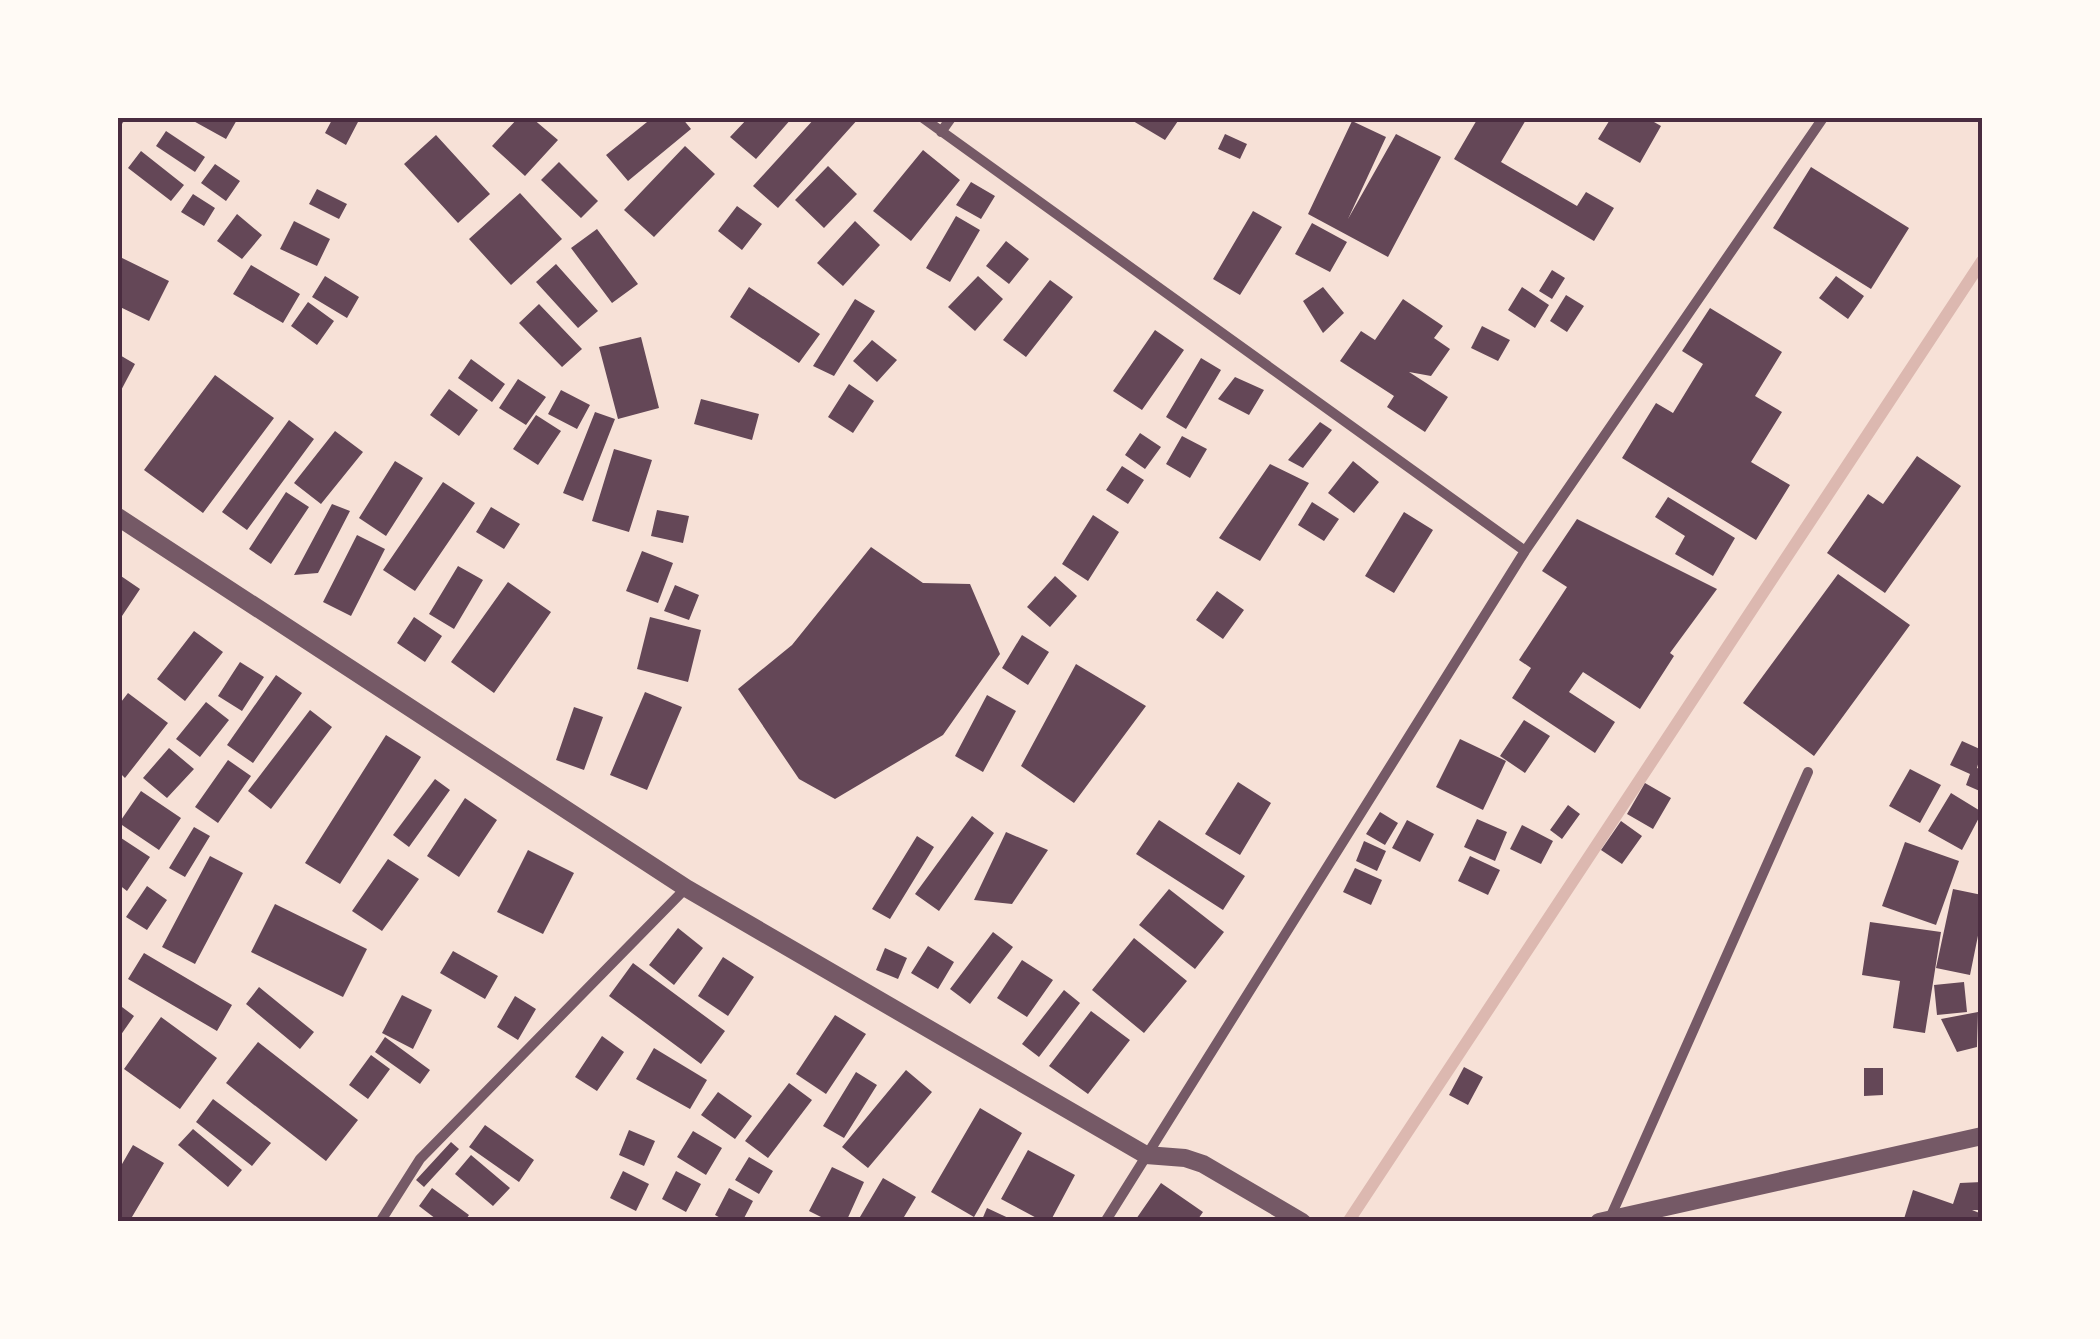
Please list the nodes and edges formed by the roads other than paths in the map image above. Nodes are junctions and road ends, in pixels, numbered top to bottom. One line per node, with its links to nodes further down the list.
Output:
1 (924, 118): 4 (street)
2 (952, 118): 4 (street)
3 (1823, 118): 6 (street)
4 (941, 132): 6 (street)
5 (118, 517): 8 (street)
6 (1525, 551): 10 (street)
7 (1808, 772): 11 (street)
8 (686, 888): 10 (street); 12 (street)
9 (1982, 1136): 11 (street)
10 (1146, 1155): 13 (street); 14 (street)
11 (1605, 1220)
12 (380, 1222)
13 (1106, 1222)
14 (1302, 1222)

